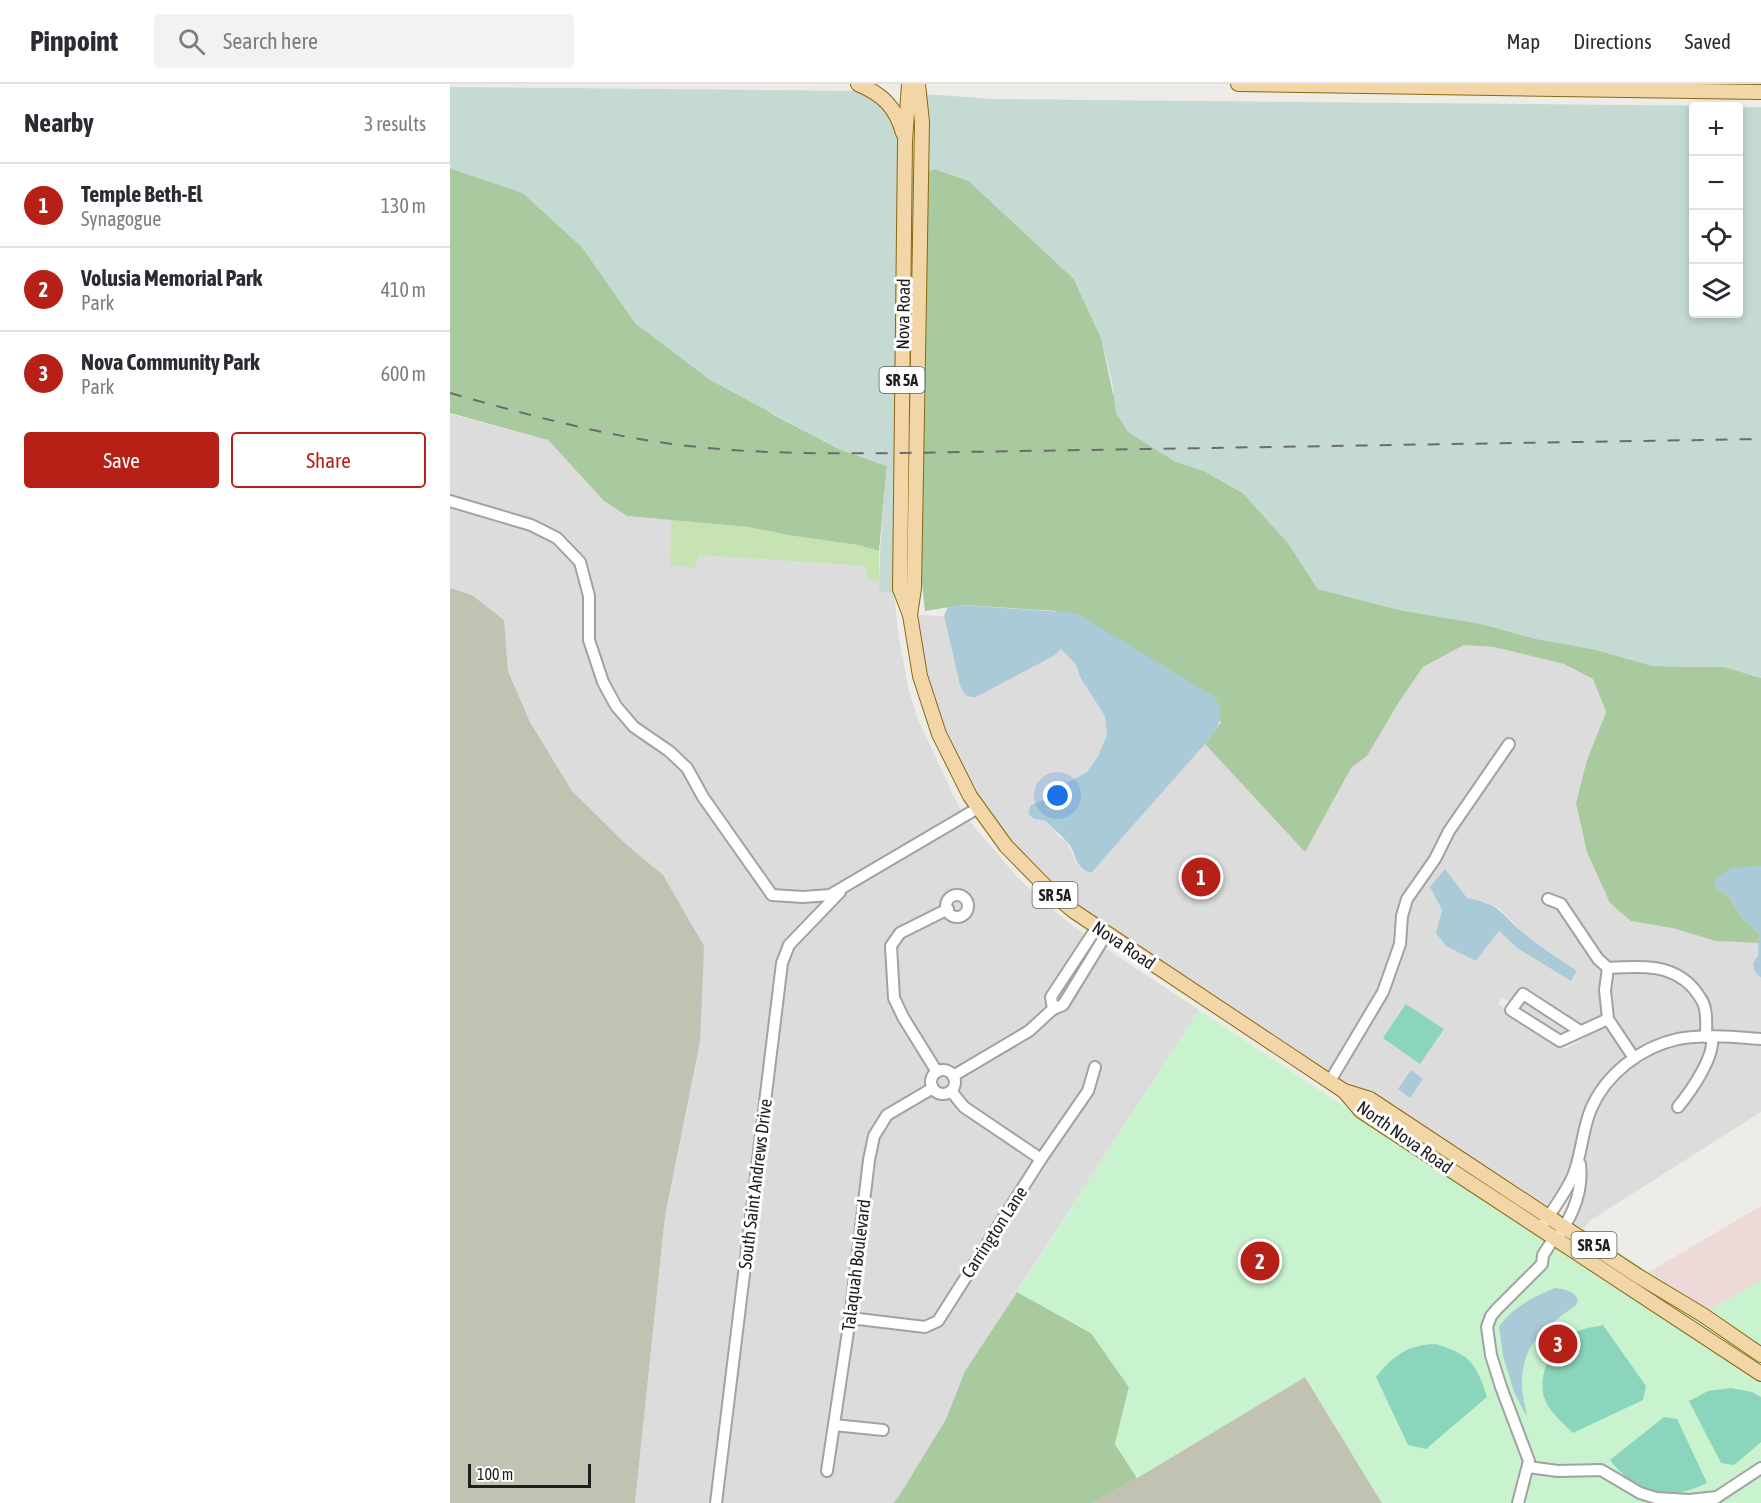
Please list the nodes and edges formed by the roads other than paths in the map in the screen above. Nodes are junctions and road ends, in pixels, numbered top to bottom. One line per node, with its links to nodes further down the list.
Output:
1 (858, 84): 6 (main road)
2 (909, 84): 6 (main road, Nova Road / SR 5A)
3 (918, 84): 8 (main road, Nova Road / SR 5A)
4 (1238, 84): 5 (main road)
5 (1760, 90)
6 (905, 142): 8 (main road, Nova Road / SR 5A)
7 (450, 501): 11 (street)
8 (910, 615): 10 (main road, Nova Road / SR 5A)
9 (1509, 744): 27 (street)
10 (978, 808): 11 (street); 14 (main road, Nova Road / SR 5A)
11 (844, 887): 49 (street, South Saint Andrews Drive)
12 (1548, 899): 16 (street)
13 (948, 909): 25 (street)
14 (1102, 930): 15 (street); 17 (street); 27 (main road, Nova Road / SR 5A)
15 (1071, 968): 17 (street); 18 (street)
16 (1608, 968): 19 (street); 21 (street)
17 (1083, 976): 18 (street)
18 (1053, 1009): 26 (street)
19 (1608, 1018): 20 (street); 23 (street)
20 (1580, 1031): 20 (street)
21 (1709, 1037): 22 (street); 23 (street); 31 (street)
22 (1761, 1039)
23 (1634, 1058): 32 (street)
24 (1095, 1067): 33 (street, Carrington Lane)
25 (937, 1072): 26 (street); 28 (street)
26 (953, 1076): 29 (street)
27 (1330, 1082): 30 (main road, Nova Road / SR 5A)
28 (933, 1088): 29 (street); 39 (street, Talaquah Boulevard)
29 (951, 1091): 33 (street)
30 (1344, 1091): 34 (main road, North Nova Road / SR 5A); 36 (main road, North Nova Road / SR 5A)
31 (1678, 1107)
32 (1579, 1158): 34 (street); 35 (street)
33 (1041, 1159): 39 (street, Carrington Lane)
34 (1549, 1215): 35 (main road, North Nova Road / SR 5A); 36 (street)
35 (1565, 1226): 37 (street); 38 (main road, North Nova Road / SR 5A)
36 (1540, 1229): 37 (main road, North Nova Road / SR 5A)
37 (1556, 1239): 40 (main road, North Nova Road / SR 5A); 45 (street)
38 (1703, 1315): 40 (main road); 41 (main road, North Nova Road / SR 5A)
39 (850, 1318): 43 (street, Talaquah Boulevard)
40 (1676, 1319): 42 (main road, North Nova Road / SR 5A)
41 (1761, 1355)
42 (1761, 1374)
43 (834, 1425): 44 (street); 47 (street, Talaquah Boulevard)
44 (883, 1430)
45 (1528, 1467): 48 (street); 50 (street)
46 (1761, 1468): 48 (street)
47 (827, 1471)
48 (1712, 1500)
49 (716, 1503)
50 (1518, 1503)

